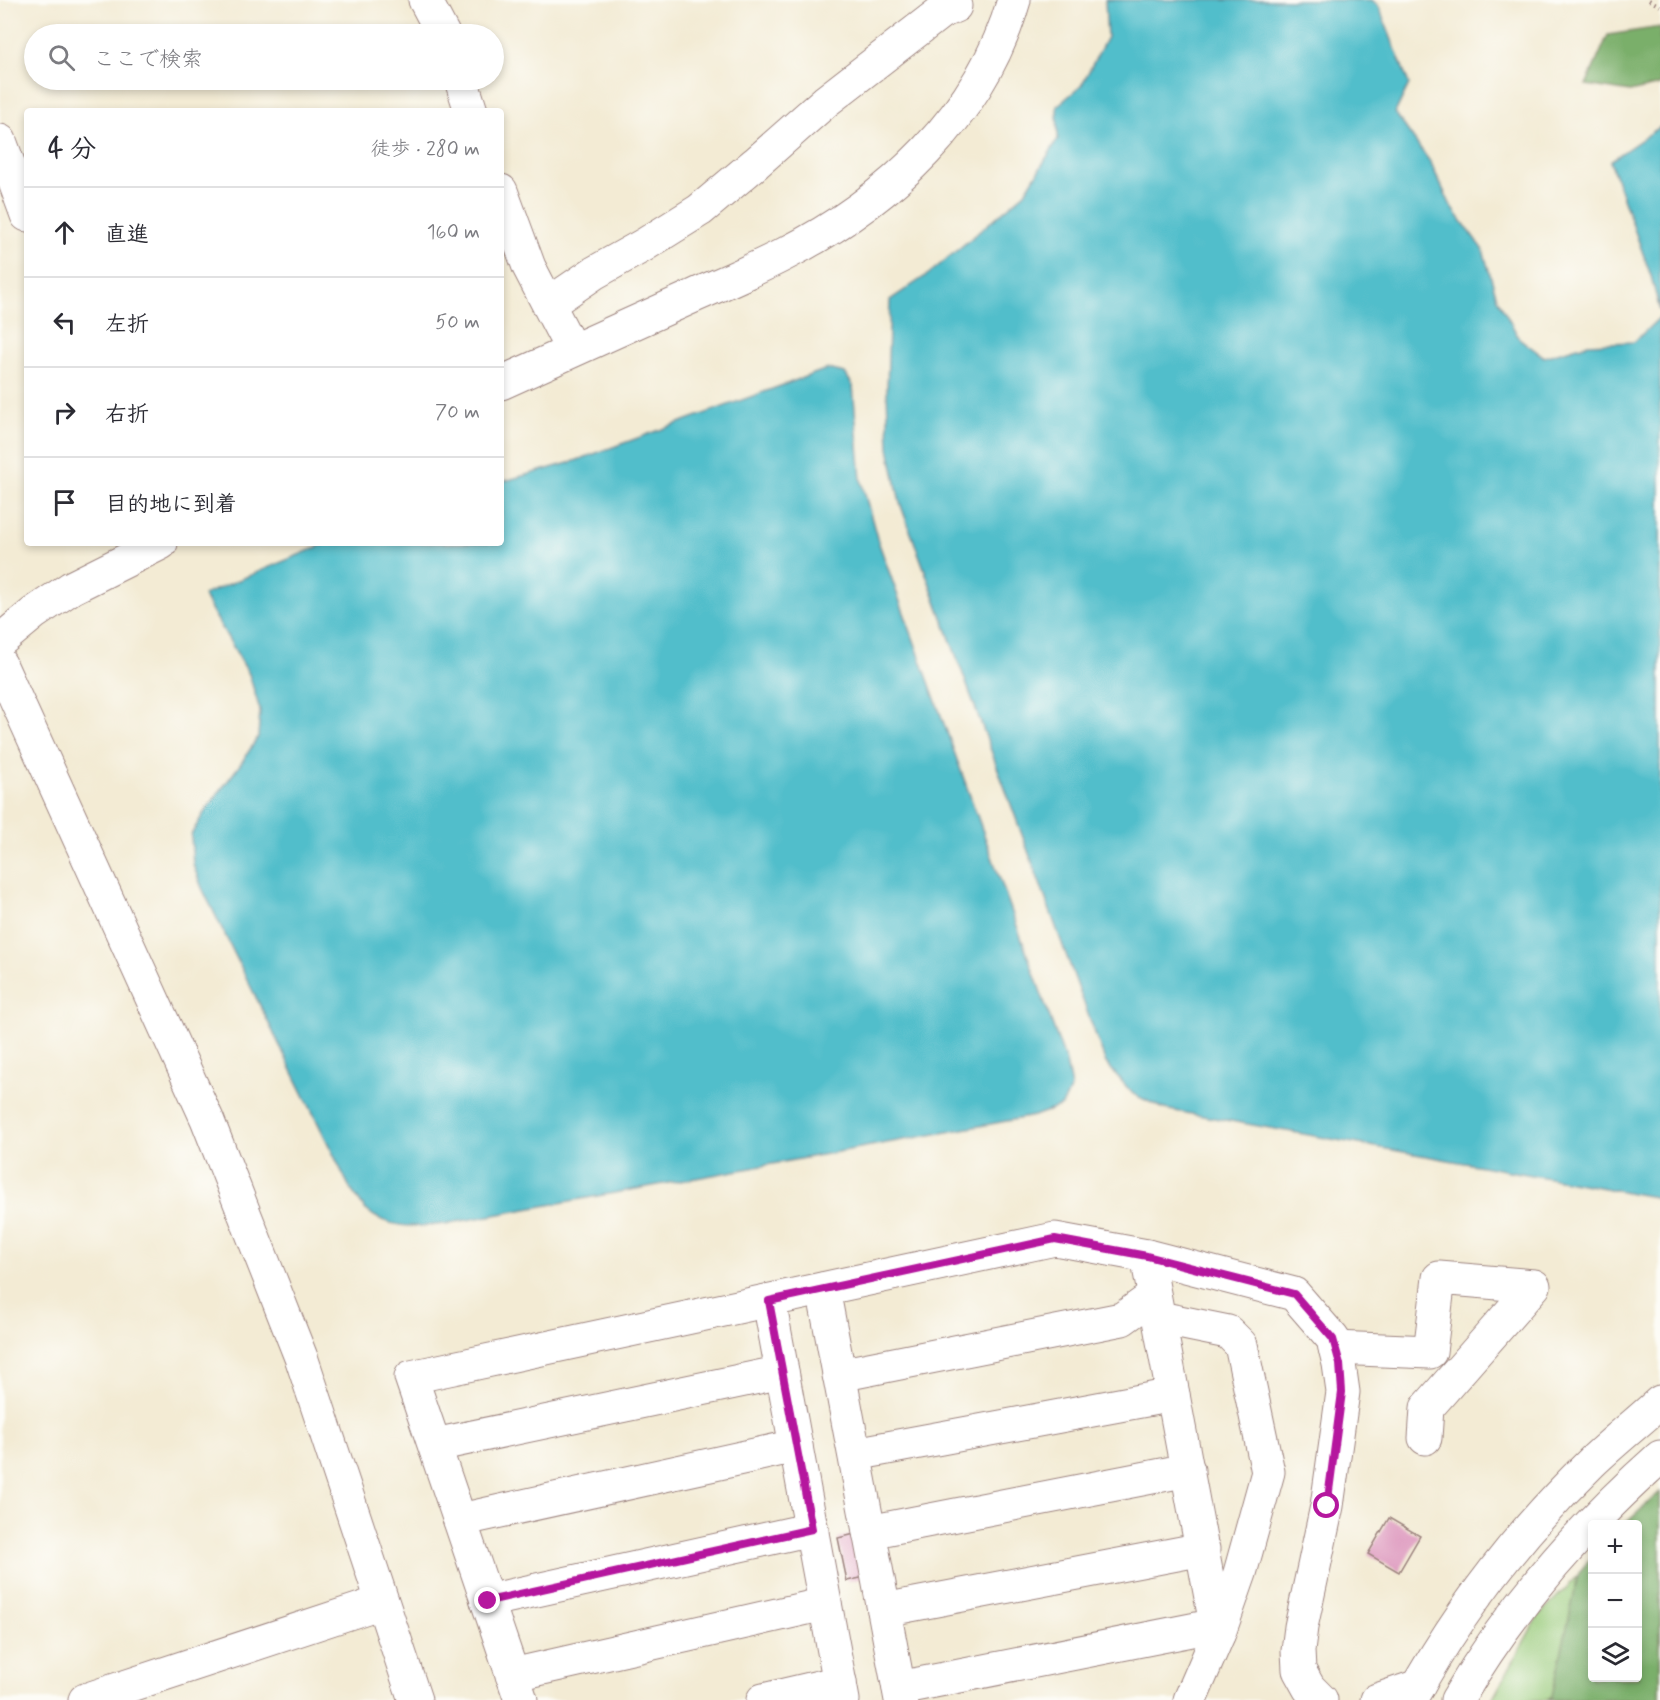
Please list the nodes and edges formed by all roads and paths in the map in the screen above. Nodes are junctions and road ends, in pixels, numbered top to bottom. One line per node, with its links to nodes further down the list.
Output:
1 (425, 0): 6 (street)
2 (1014, 0): 13 (street)
3 (1649, 0): 5 (path)
4 (944, 6): 12 (street)
5 (1660, 6)
6 (438, 24)
7 (464, 90): 8 (street)
8 (470, 108)
9 (0, 141): 11 (street)
10 (504, 199): 12 (street)
11 (24, 207)
12 (550, 303): 13 (street)
13 (572, 350): 14 (street)
14 (504, 382)
15 (152, 546): 16 (street)
16 (0, 640)
17 (0, 664): 38 (street)
18 (1147, 1256): 19 (street); 21 (street); 22 (street)
19 (823, 1289): 20 (street); 25 (street)
20 (769, 1301): 24 (street); 28 (street)
21 (1157, 1307): 25 (street); 26 (street); 41 (street)
22 (1335, 1348): 23 (street); 50 (street)
23 (1430, 1352): 23 (street)
24 (782, 1372): 28 (street); 29 (street)
25 (839, 1375): 30 (street)
26 (1173, 1395): 30 (street); 32 (street)
27 (1660, 1402): 44 (street)
28 (435, 1445): 33 (street)
29 (796, 1446): 33 (street); 34 (street)
30 (855, 1455): 35 (street)
31 (1660, 1457): 52 (street)
32 (1188, 1470): 35 (street); 36 (street)
33 (460, 1520): 37 (street)
34 (812, 1529): 37 (street); 39 (street)
35 (869, 1532): 40 (street)
36 (1203, 1550): 40 (street); 41 (street)
37 (488, 1601): 42 (street)
38 (382, 1602): 46 (street); 47 (street)
39 (825, 1604): 42 (street); 43 (street)
40 (884, 1610): 45 (street)
41 (1218, 1630): 45 (street); 49 (street)
42 (517, 1687)
43 (842, 1691): 48 (street)
44 (1414, 1693): 51 (street)
45 (900, 1694)
46 (85, 1700)
47 (415, 1700)
48 (763, 1700)
49 (1190, 1700)
50 (1321, 1700)
51 (1377, 1700)
52 (1457, 1700)

